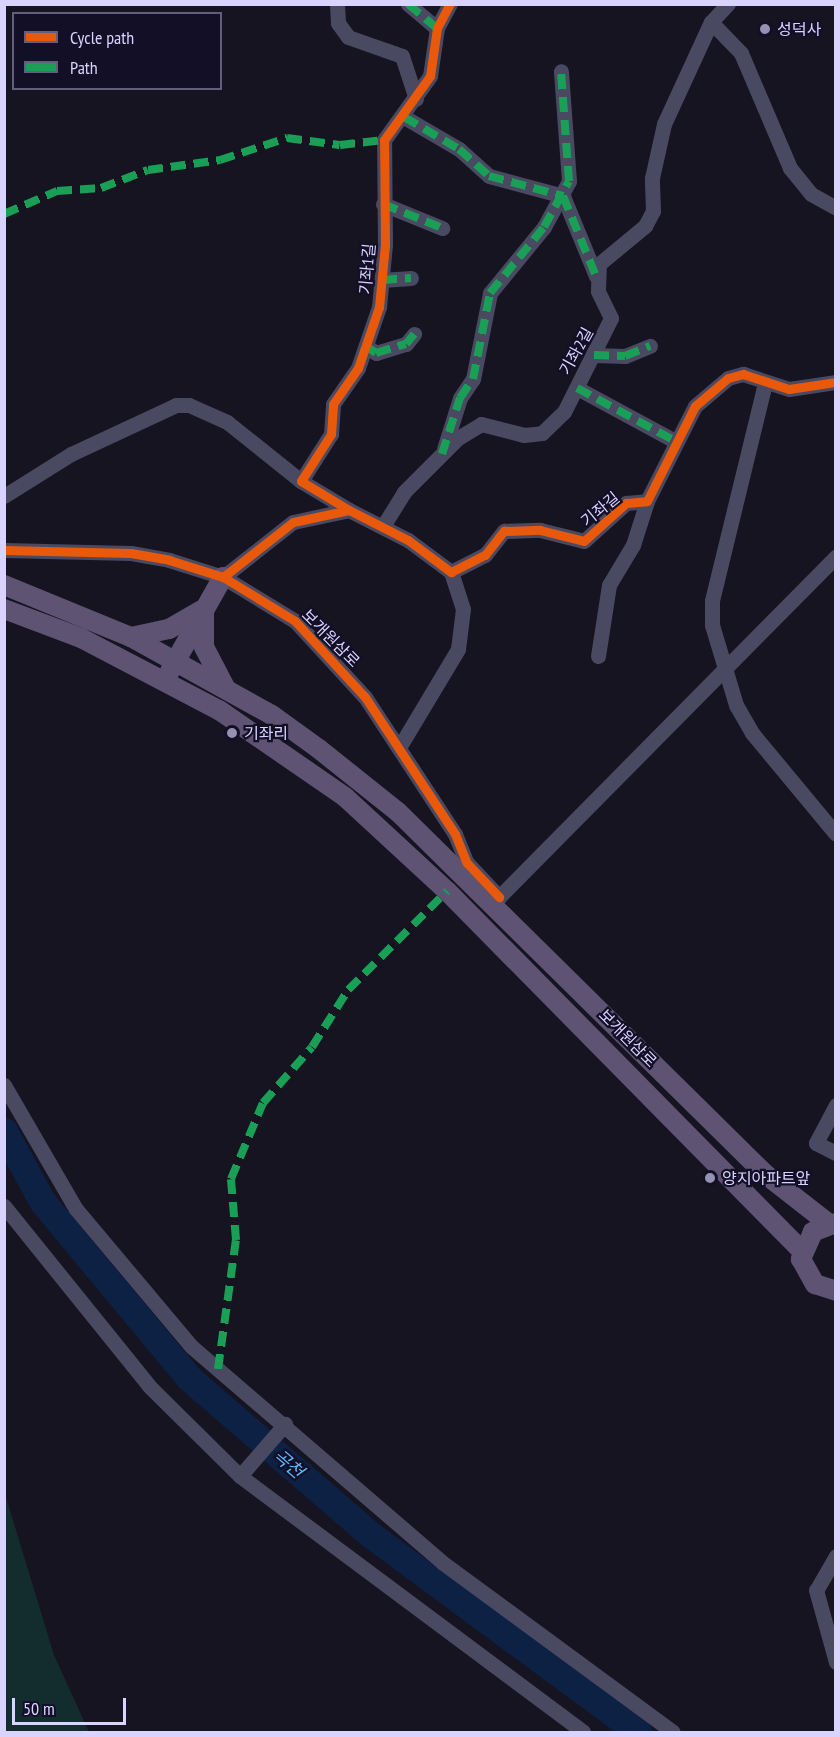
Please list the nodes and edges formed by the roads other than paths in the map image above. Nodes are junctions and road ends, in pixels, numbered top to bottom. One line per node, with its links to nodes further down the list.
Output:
1 (337, 4): 8 (street)
2 (408, 4): 6 (street)
3 (450, 4): 6 (street, 기좌1길)
4 (728, 4): 5 (street)
5 (711, 22): 12 (street); 14 (street)
6 (437, 28): 8 (street, 기좌1길)
7 (561, 71): 10 (street)
8 (416, 99): 9 (street, 기좌1길)
9 (404, 117): 10 (street); 11 (street, 기좌1길)
10 (563, 196): 14 (street, 기좌2길); 25 (street)
11 (383, 204): 13 (street); 16 (street, 기좌1길)
12 (836, 208)
13 (442, 228)
14 (596, 276): 20 (street, 기좌2길)
15 (411, 278): 16 (street)
16 (382, 280): 18 (street, 기좌1길)
17 (414, 334): 18 (street)
18 (366, 346): 26 (street, 기좌1길)
19 (650, 346): 20 (street)
20 (594, 355): 23 (street, 기좌2길)
21 (836, 382): 22 (street, 기좌길)
22 (765, 383): 24 (street, 기좌길); 41 (street)
23 (577, 388): 24 (street); 25 (street, 기좌2길)
24 (675, 441): 28 (street, 기좌길)
25 (442, 454): 30 (street, 기좌2길)
26 (302, 481): 27 (street); 29 (street)
27 (4, 496)
28 (648, 501): 33 (street, 기좌길); 39 (street)
29 (349, 510): 30 (street); 34 (street)
30 (383, 526): 33 (street)
31 (4, 550): 34 (street, 보개원삼로)
32 (836, 556): 41 (street)
33 (451, 572): 44 (street)
34 (223, 577): 36 (main road); 44 (street, 보개원삼로)
35 (4, 585): 38 (main road, 보개원삼로)
36 (205, 608): 38 (main road); 40 (main road); 43 (main road)
37 (4, 609): 42 (main road, 보개원삼로)
38 (131, 637): 40 (main road, 보개원삼로)
39 (598, 656)
40 (176, 660): 42 (main road); 43 (main road, 보개원삼로)
41 (726, 669): 45 (street); 46 (street)
42 (165, 681): 52 (main road, 보개원삼로)
43 (226, 689): 46 (main road, 보개원삼로)
44 (400, 746): 46 (street, 보개원삼로)
45 (836, 834)
46 (495, 900): 51 (main road, 보개원삼로)
47 (4, 1085): 54 (street)
48 (836, 1105): 49 (street)
49 (836, 1153)
50 (4, 1206): 55 (street)
51 (832, 1224): 52 (main road, 보개원삼로)
52 (802, 1251): 53 (main road, 보개원삼로)
53 (835, 1291)
54 (285, 1424): 55 (street); 59 (street)
55 (240, 1476): 58 (street)
56 (836, 1556): 57 (street)
57 (836, 1662)
58 (584, 1732)
59 (673, 1732)

